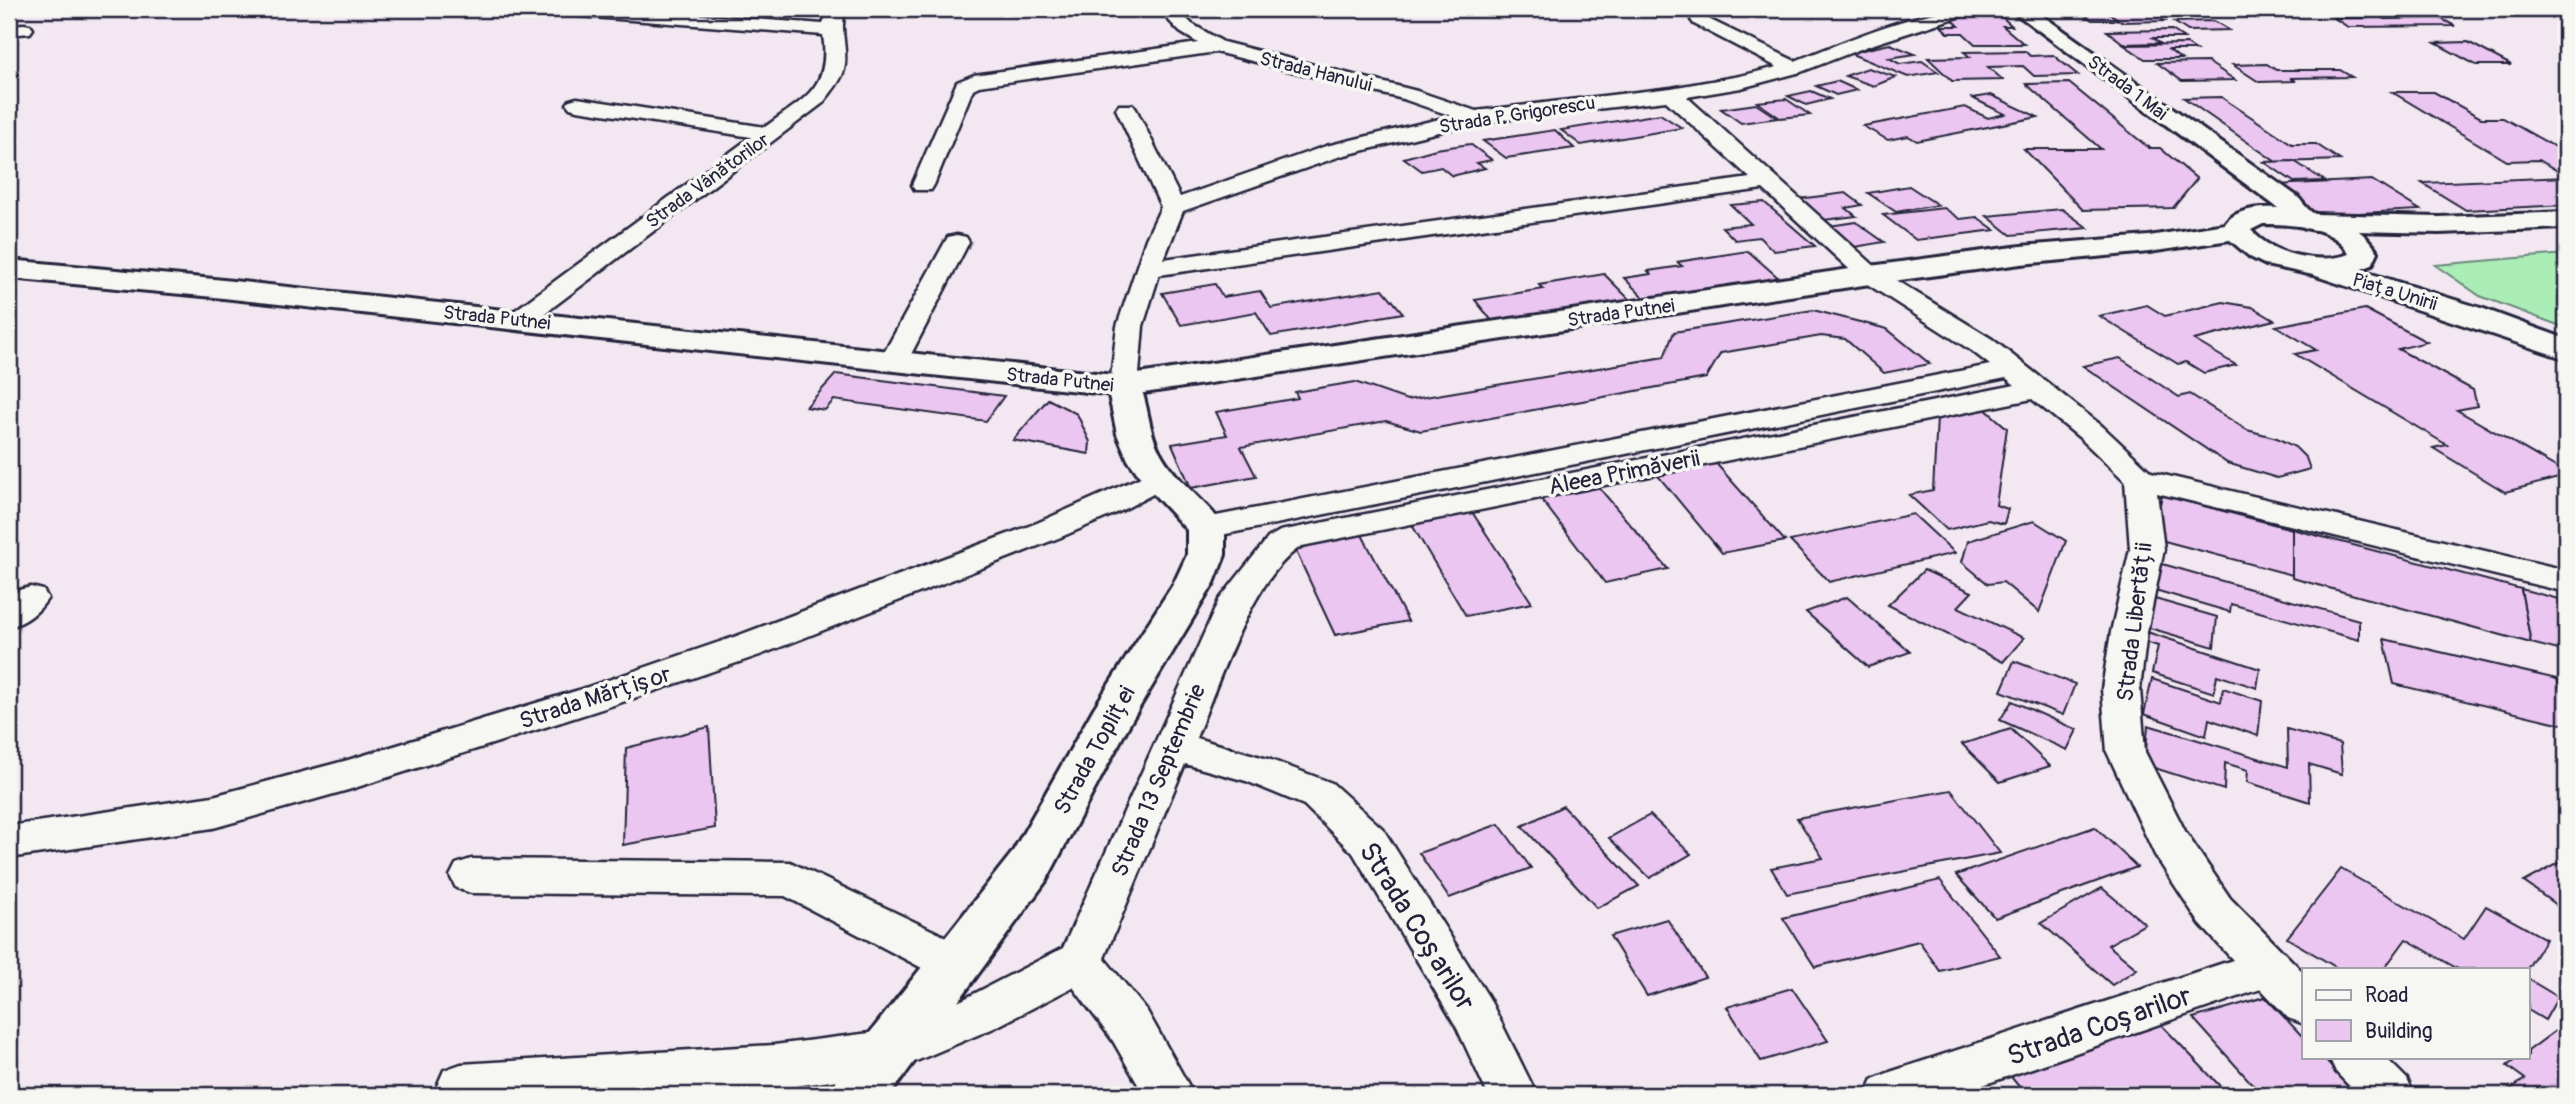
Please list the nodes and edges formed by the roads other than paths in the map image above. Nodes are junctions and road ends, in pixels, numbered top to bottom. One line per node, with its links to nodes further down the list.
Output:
1 (554, 9): 5 (street)
2 (1167, 9): 7 (street, Strada Hanului)
3 (1964, 9): 8 (street, Strada P. Grigorescu)
4 (2020, 9): 14 (main road, Strada 1 Mai)
5 (834, 19): 13 (street, Strada Vânătorilor)
6 (1700, 20): 8 (street)
7 (1216, 46): 12 (street, Strada Hanului); 16 (street)
8 (1794, 68): 9 (street, Strada P. Grigorescu)
9 (1671, 94): 12 (street, Strada P. Grigorescu); 15 (street)
10 (577, 104): 13 (street)
11 (1126, 109): 17 (street)
12 (1475, 117): 17 (street, Strada P. Grigorescu)
13 (771, 134): 31 (street, Strada Vânătorilor)
14 (2235, 167): 19 (main road, Strada 1 Mai); 20 (main road, Strada 1 Mai)
15 (1767, 182): 28 (street); 29 (street)
16 (923, 185)
17 (1173, 207): 28 (street)
18 (2566, 220): 21 (main road)
19 (2309, 221): 20 (main road, Strada Putnei); 21 (main road, Strada Putnei); 24 (main road, Piața Unirii)
20 (2248, 224): 23 (main road, Strada Putnei); 25 (main road)
21 (2439, 225): 24 (main road)
22 (957, 242): 33 (street)
23 (2149, 244): 25 (main road, Strada Putnei); 29 (main road, Strada Putnei)
24 (2362, 248): 26 (main road); 30 (main road, Piața Unirii)
25 (2264, 253): 26 (main road, Piața Unirii)
26 (2317, 267): 30 (main road, Piața Unirii)
27 (9, 269): 31 (main road, Strada Putnei)
28 (1149, 269): 35 (street)
29 (1870, 275): 34 (street); 35 (main road, Strada Putnei)
30 (2473, 316): 32 (main road, Piața Unirii)
31 (519, 320): 33 (main road, Strada Putnei)
32 (2566, 350)
33 (893, 362): 35 (main road, Strada Putnei)
34 (2024, 379): 37 (street); 38 (street, Aleea Primăverii); 41 (street, Aleea Primăverii)
35 (1124, 386): 36 (main road)
36 (1159, 478): 38 (main road); 43 (street, Strada Mărțișor)
37 (2140, 479): 39 (street); 47 (street, Strada Libertății)
38 (1206, 528): 40 (main road, Strada Topliței)
39 (2566, 581)
40 (1194, 583): 41 (street); 46 (main road, Strada Topliței)
41 (1236, 600): 42 (street, Strada 13 Septembrie)
42 (1172, 746): 45 (street, Strada 13 Septembrie); 54 (street, Strada Coșarilor)
43 (9, 842)
44 (471, 876): 46 (street)
45 (1080, 961): 49 (street); 53 (street)
46 (957, 964): 49 (main road, Strada Topliței)
47 (2269, 967): 48 (street, Strada Libertății); 55 (street, Strada Coșarilor)
48 (2302, 1002)
49 (888, 1052): 51 (street); 52 (main road, Strada Topliței)
50 (2355, 1058): 56 (street)
51 (461, 1086)
52 (858, 1095)
53 (1170, 1095)
54 (1513, 1095)
55 (1890, 1095)
56 (2390, 1095)

